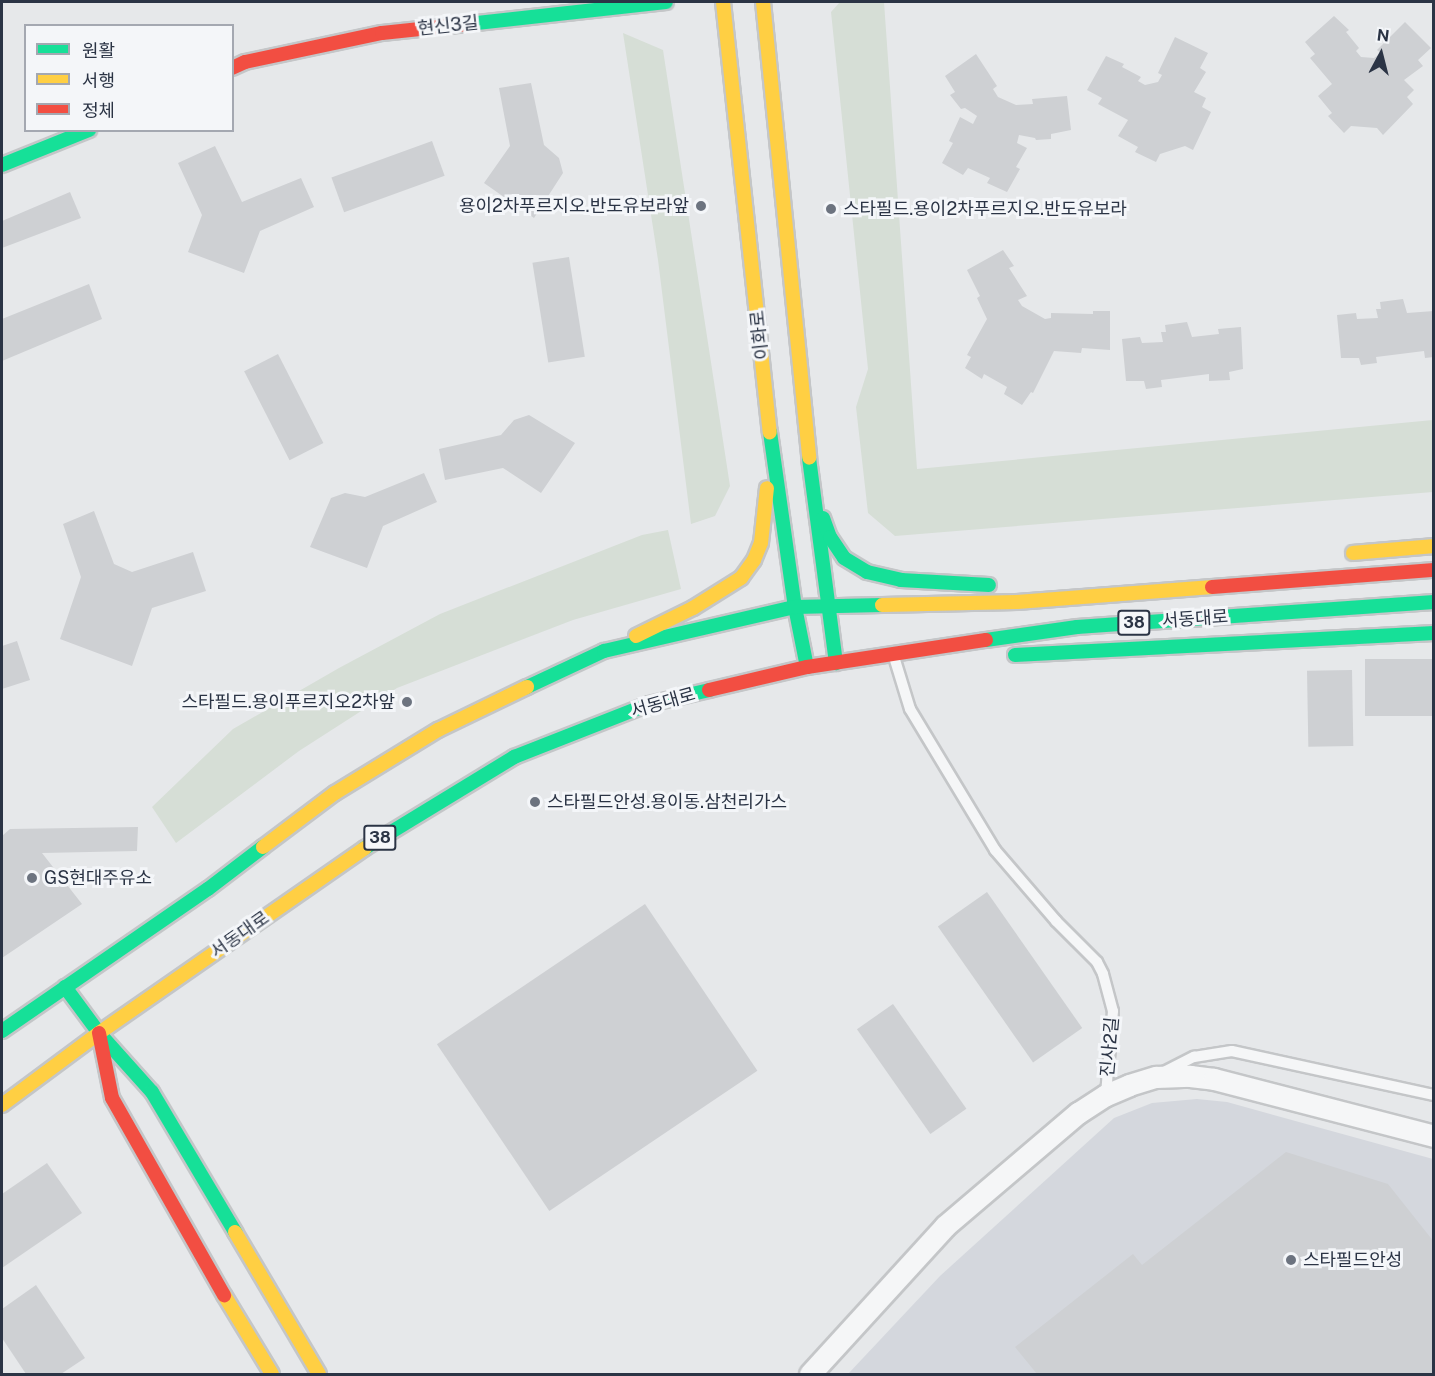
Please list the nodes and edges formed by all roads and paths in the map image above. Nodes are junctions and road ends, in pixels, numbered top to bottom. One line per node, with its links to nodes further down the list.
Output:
1 (666, 2): 4 (main road, 현신3길)
2 (723, 2): 7 (main road, 이화로)
3 (763, 2): 8 (main road)
4 (234, 67)
5 (84, 132): 6 (main road)
6 (2, 165)
7 (772, 446): 15 (main road, 이화로); 17 (main road)
8 (812, 487): 13 (main road); 14 (main road)
9 (1434, 546): 10 (main road)
10 (1340, 554)
11 (1434, 570): 13 (main road, 서동대로 / 38)
12 (1434, 602): 21 (main road, 서동대로 / 38)
13 (846, 605): 14 (main road, 서동대로 / 38)
14 (828, 606): 15 (main road, 서동대로 / 38); 21 (main road)
15 (795, 607): 17 (main road, 서동대로 / 38); 22 (main road, 이화로)
16 (1434, 633): 18 (main road)
17 (604, 651): 23 (main road, 서동대로 / 38)
18 (995, 656)
19 (960, 658): 20 (main road)
20 (895, 660): 21 (main road); 27 (lane, 진사2길)
21 (836, 663): 22 (main road, 서동대로 / 38)
22 (807, 667): 25 (main road, 서동대로 / 38)
23 (65, 987): 24 (main road, 서동대로 / 38); 25 (main road)
24 (2, 1031)
25 (99, 1033): 29 (main road, 서동대로 / 38); 31 (main road); 32 (main road)
26 (1156, 1077): 27 (street); 28 (lane); 30 (street)
27 (1106, 1095): 33 (street, 진사2길)
28 (1434, 1095)
29 (2, 1105)
30 (1434, 1136)
31 (272, 1374)
32 (319, 1374)
33 (810, 1374)

